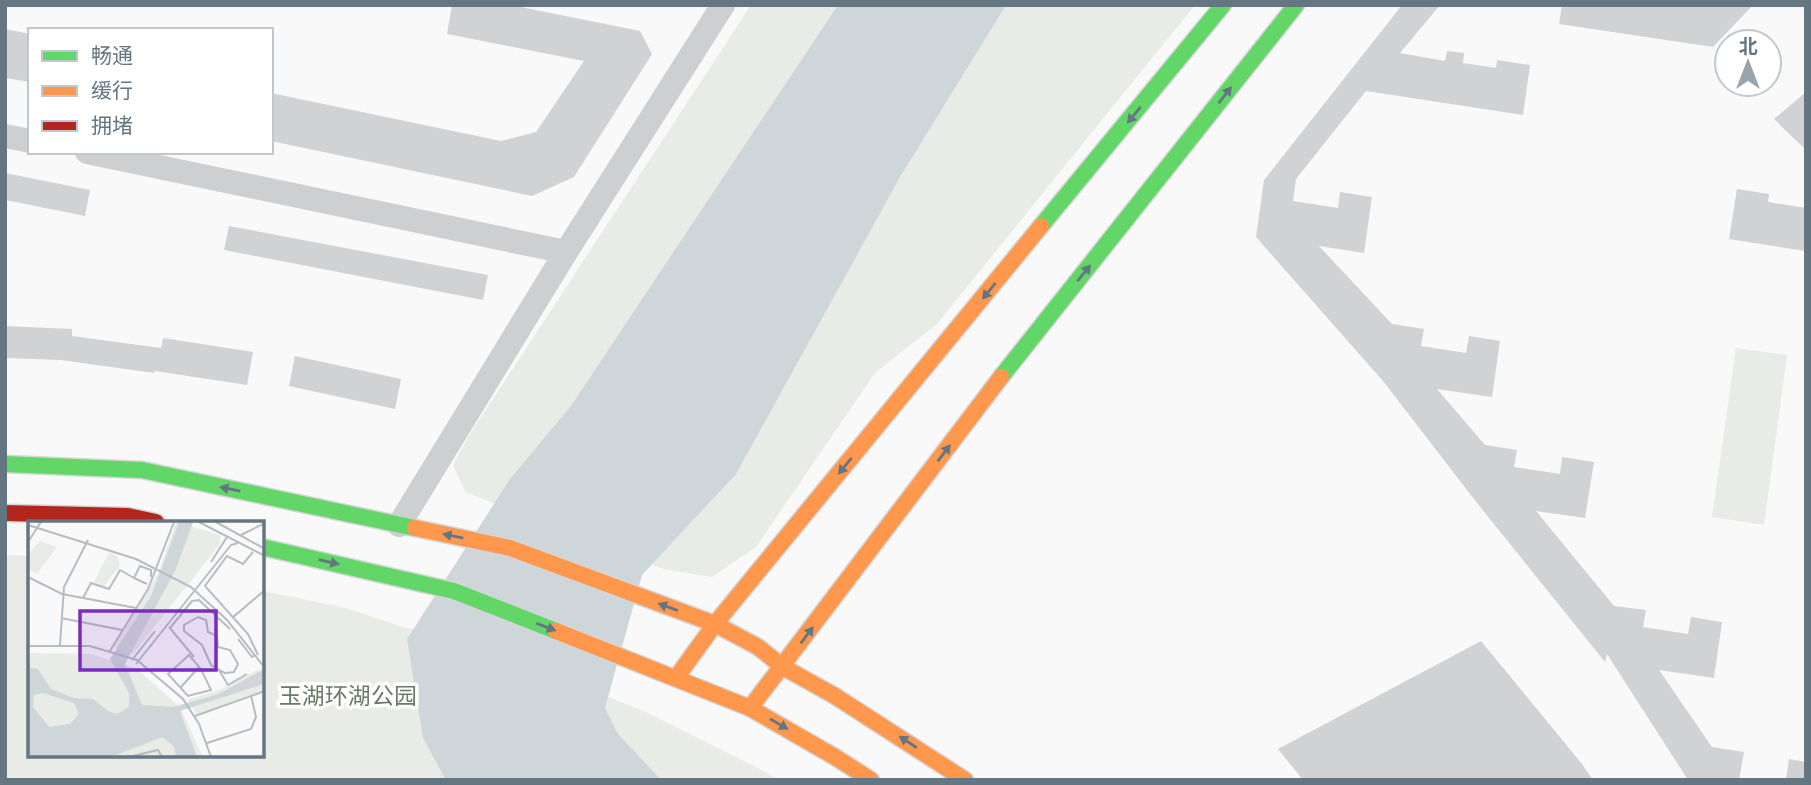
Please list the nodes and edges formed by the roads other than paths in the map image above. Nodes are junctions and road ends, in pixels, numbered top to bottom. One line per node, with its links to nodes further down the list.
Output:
1 (723, 5): 7 (street)
2 (1223, 5): 13 (main road, one-way to 13)
3 (1296, 5): 14 (main road, one-way to 3)
4 (5, 136): 5 (street)
5 (28, 141)
6 (97, 154): 7 (street)
7 (566, 252): 11 (street)
8 (5, 464): 11 (main road, one-way to 8)
9 (5, 513): 10 (main road)
10 (148, 521)
11 (399, 524): 13 (main road, one-way to 11)
12 (264, 547): 15 (main road, one-way to 15)
13 (715, 624): 14 (main road); 15 (main road)
14 (783, 667): 16 (main road); 18 (main road, one-way to 14)
15 (676, 678): 16 (main road)
16 (750, 708): 17 (main road, one-way to 17)
17 (871, 780)
18 (965, 780)

